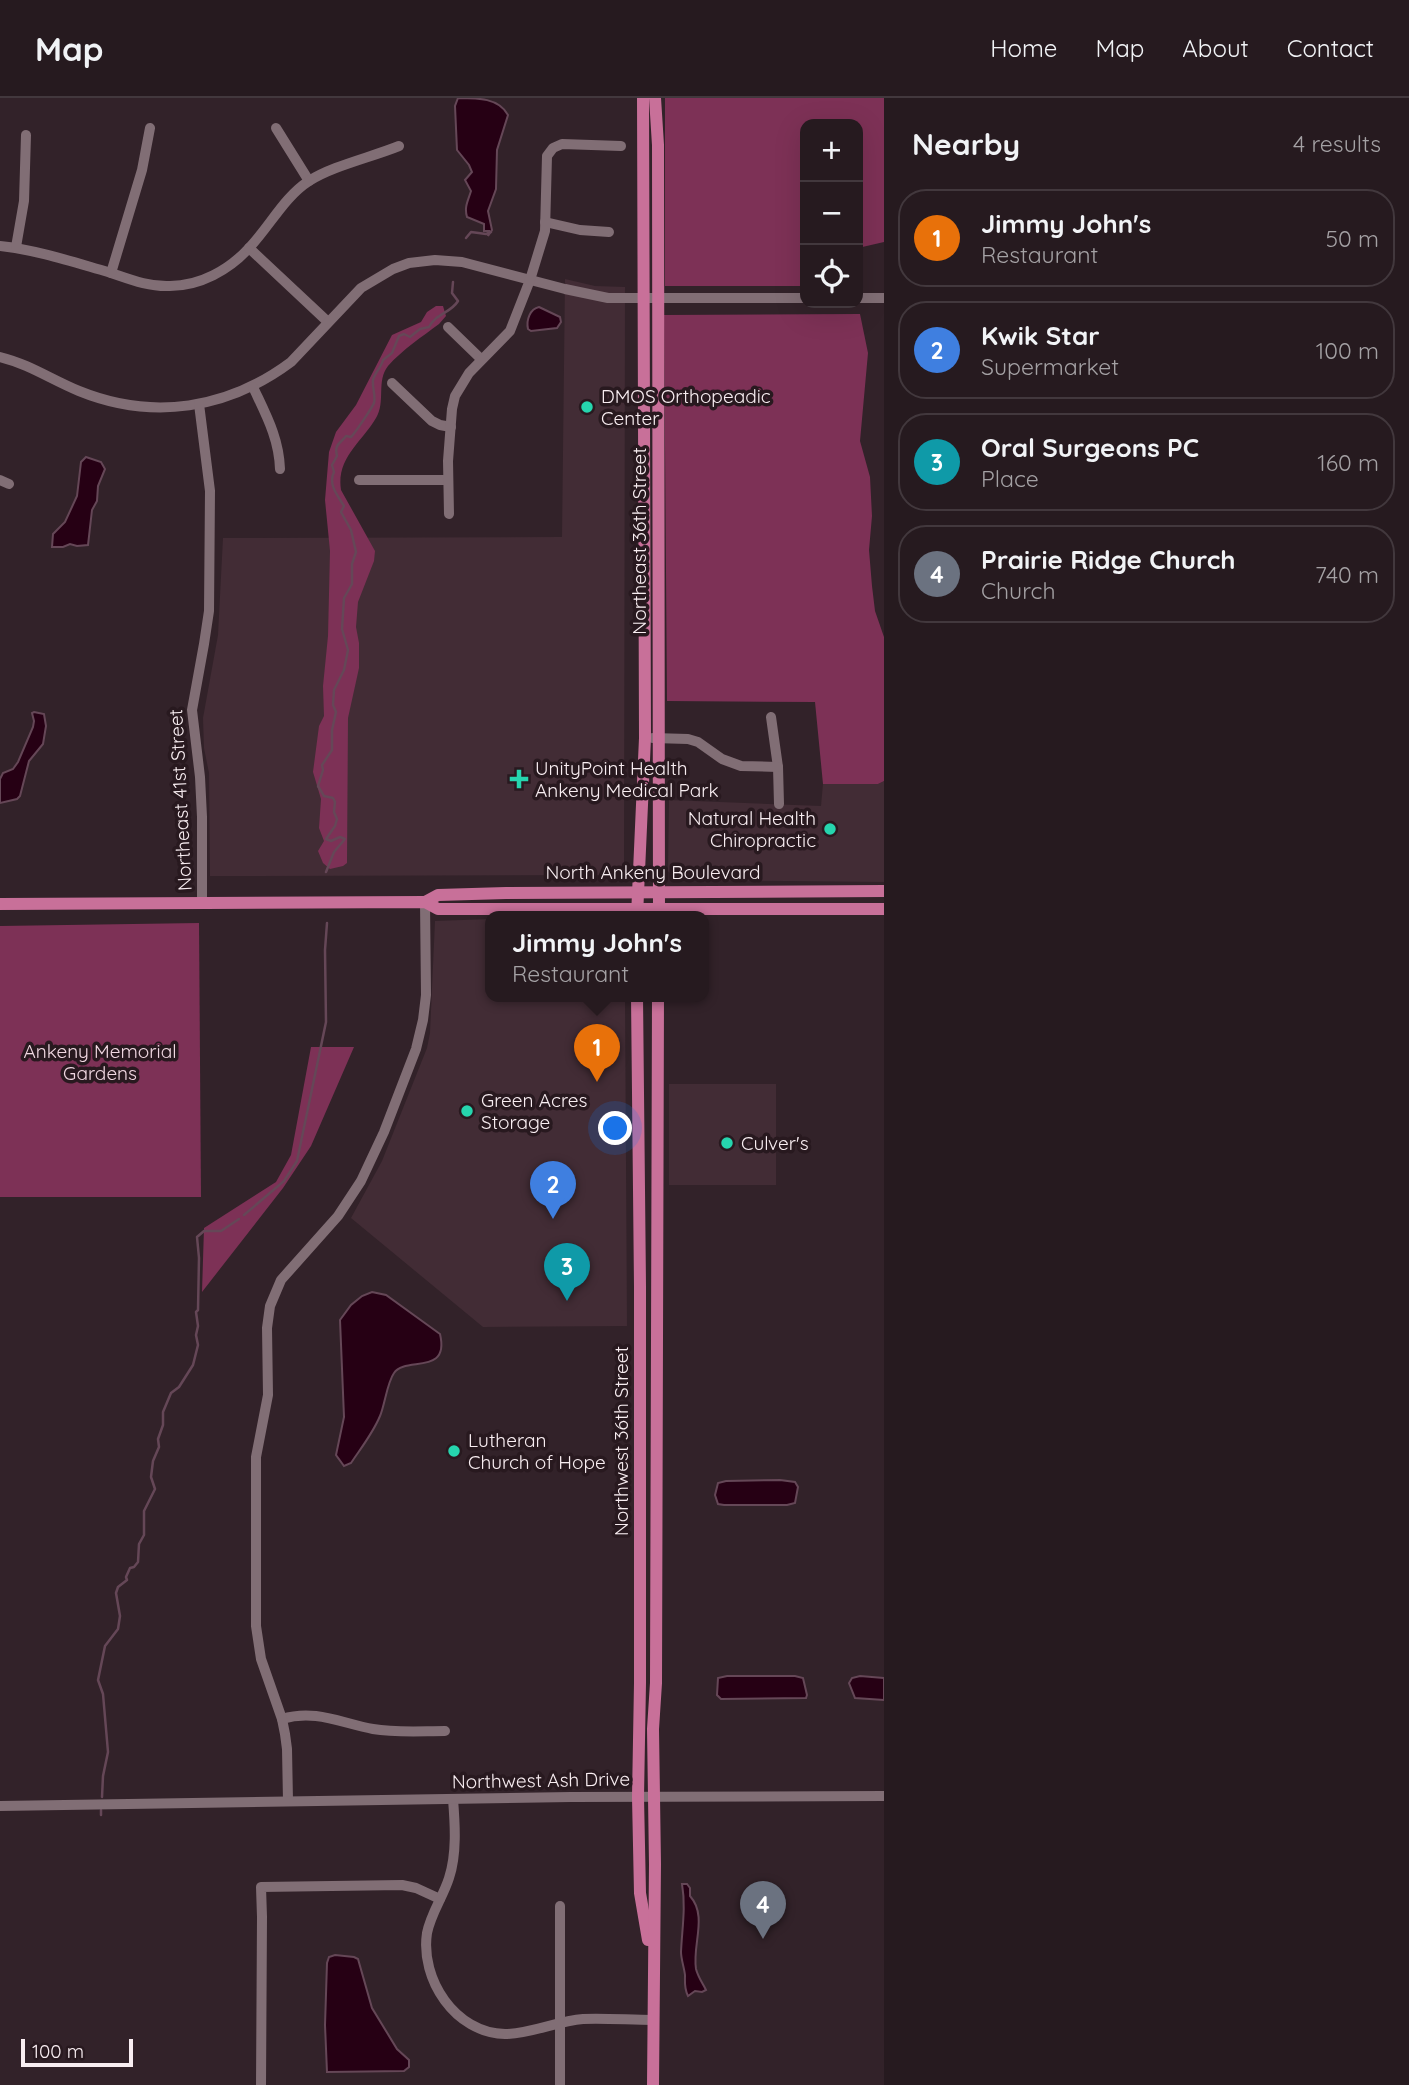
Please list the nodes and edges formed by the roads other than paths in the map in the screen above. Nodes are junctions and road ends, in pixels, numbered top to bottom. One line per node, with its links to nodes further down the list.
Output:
1 (643, 98): 16 (main road, Northeast 36th Street)
2 (656, 98): 17 (main road, Northeast 36th Street)
3 (150, 128): 14 (street)
4 (276, 128): 8 (street)
5 (26, 135): 12 (street)
6 (399, 146): 8 (street)
7 (621, 146): 9 (street)
8 (309, 181): 13 (street)
9 (545, 222): 10 (street); 15 (street)
10 (609, 232)
11 (0, 246): 12 (street)
12 (16, 247): 14 (street)
13 (249, 248): 14 (street); 21 (street)
14 (111, 273)
15 (530, 280): 16 (street); 21 (street); 24 (street)
16 (643, 297): 17 (street); 34 (main road, Northeast 36th Street)
17 (658, 298): 18 (street); 34 (main road, Northeast 36th Street)
18 (800, 298)
19 (863, 298): 20 (street)
20 (884, 298)
21 (328, 322): 26 (street)
22 (448, 327): 24 (street)
23 (0, 357): 27 (street)
24 (481, 359): 28 (street)
25 (392, 383): 28 (street)
26 (253, 387): 27 (street); 29 (street)
27 (199, 404): 38 (street, Northeast 41st Street)
28 (451, 427): 31 (street)
29 (280, 470)
30 (359, 480): 31 (street)
31 (447, 480): 32 (street)
32 (449, 514)
33 (771, 717): 35 (street)
34 (651, 738): 35 (street); 41 (main road, Northeast 36th Street); 42 (main road, Northeast 36th Street)
35 (778, 767): 36 (street)
36 (779, 804)
37 (884, 891): 42 (main road, North Ankeny Boulevard)
38 (202, 902): 39 (main road, North Ankeny Boulevard); 40 (main road, North Ankeny Boulevard)
39 (425, 902): 41 (main road, North Ankeny Boulevard); 46 (street)
40 (0, 904)
41 (638, 904): 42 (main road, North Ankeny Boulevard)
42 (659, 904): 43 (main road, North Ankeny Boulevard)
43 (884, 909)
44 (637, 1002): 49 (main road, Northwest 36th Street)
45 (658, 1002): 50 (main road, Northwest 36th Street)
46 (282, 1719): 47 (street); 52 (street)
47 (445, 1731)
48 (884, 1796): 50 (street, Northwest Ash Drive)
49 (638, 1797): 50 (street, Northwest Ash Drive); 51 (street, Northwest Ash Drive); 56 (main road, Northwest 36th Street)
50 (654, 1797): 56 (main road, Northwest 36th Street)
51 (453, 1799): 52 (street, Northwest Ash Drive); 54 (street)
52 (288, 1801): 53 (street, Northwest Ash Drive)
53 (0, 1806)
54 (440, 1899): 58 (street); 59 (street)
55 (560, 1906): 58 (street)
56 (653, 1968): 57 (main road, Northwest 36th Street)
57 (653, 2020): 58 (street); 61 (main road, Northwest 36th Street)
58 (560, 2023): 60 (street)
59 (261, 2085)
60 (560, 2085)
61 (653, 2085)

